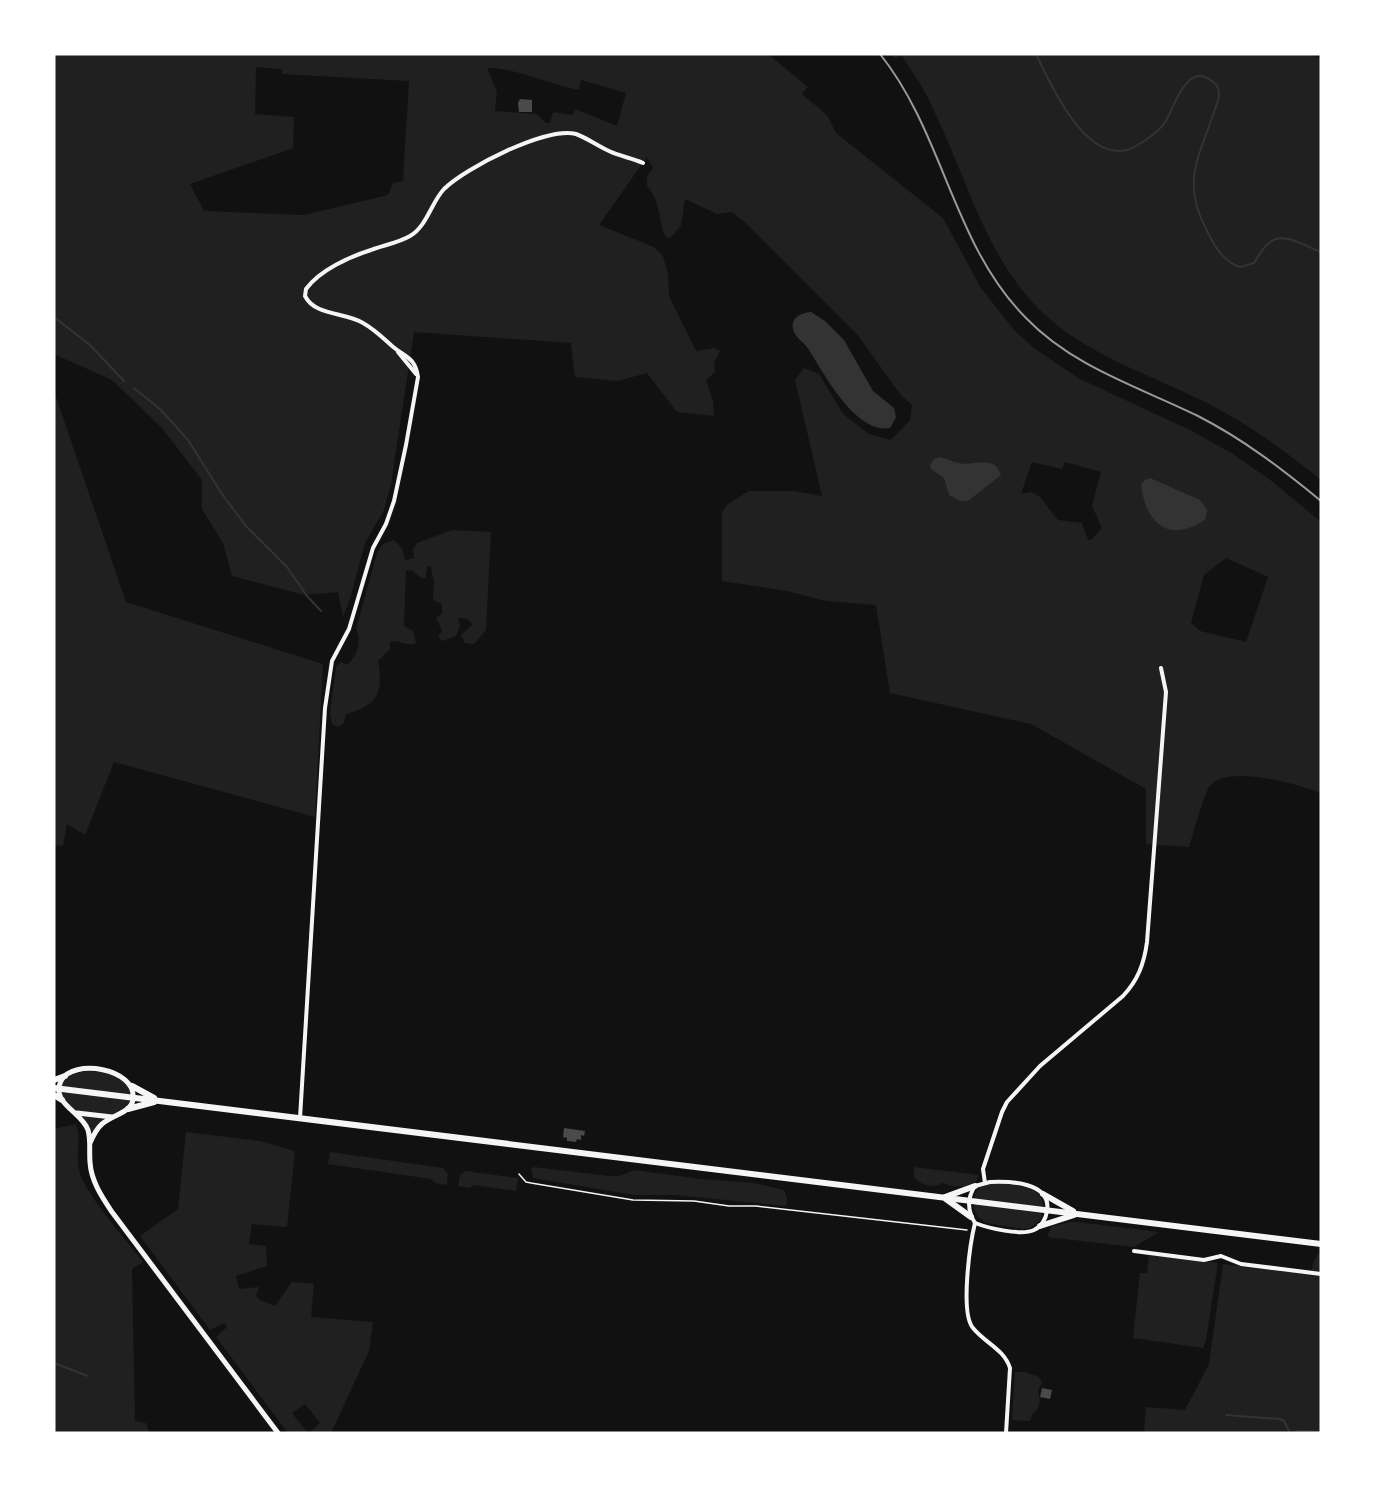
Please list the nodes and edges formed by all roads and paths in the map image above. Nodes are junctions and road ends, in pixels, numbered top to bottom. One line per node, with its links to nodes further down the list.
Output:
1 (643, 163): 14 (street)
2 (1161, 668): 17 (street)
3 (65, 1076): 4 (main road); 5 (main road); 6 (main road)
4 (54, 1080)
5 (132, 1086): 8 (main road); 10 (main road)
6 (57, 1088): 8 (main road); 9 (main road)
7 (54, 1095): 9 (main road)
8 (134, 1098): 10 (main road); 11 (main road)
9 (62, 1100): 12 (main road)
10 (160, 1101): 11 (main road); 14 (main road)
11 (128, 1109): 13 (main road)
12 (74, 1112): 13 (main road); 15 (main road)
13 (114, 1116): 15 (main road)
14 (300, 1118): 20 (main road)
15 (90, 1143): 30 (main road)
16 (519, 1174): 26 (path)
17 (985, 1183): 18 (street); 19 (street)
18 (975, 1186): 20 (main road); 21 (street)
19 (1043, 1194): 22 (street); 23 (main road)
20 (943, 1198): 21 (main road); 24 (main road)
21 (969, 1201): 22 (main road); 24 (street)
22 (1047, 1210): 23 (main road); 25 (street)
23 (1079, 1214): 25 (main road); 27 (main road)
24 (973, 1220): 25 (street); 26 (street)
25 (1040, 1226)
26 (973, 1231): 31 (street)
27 (1321, 1244)
28 (1134, 1251): 29 (street)
29 (1321, 1274)
30 (278, 1433)
31 (1006, 1433)

